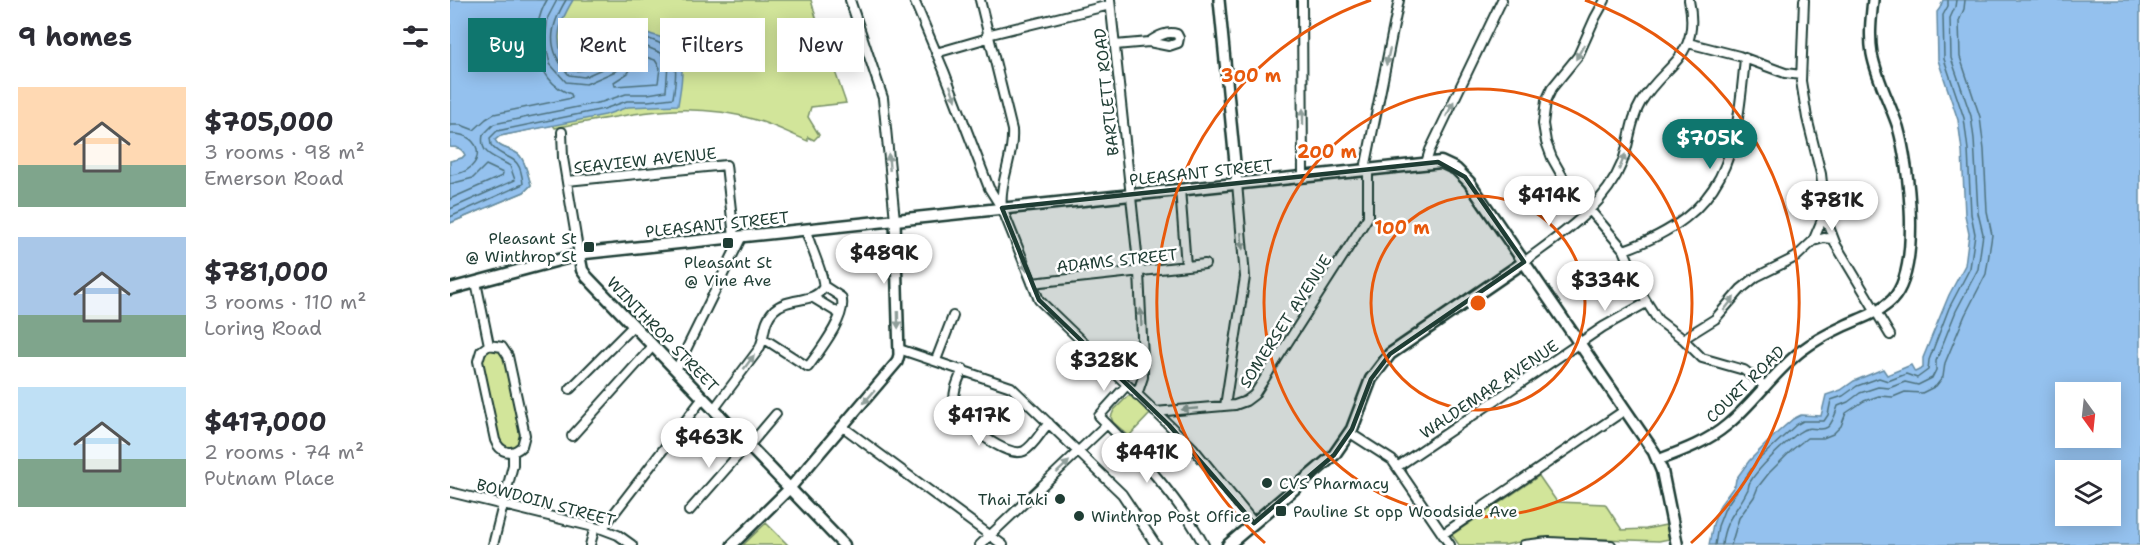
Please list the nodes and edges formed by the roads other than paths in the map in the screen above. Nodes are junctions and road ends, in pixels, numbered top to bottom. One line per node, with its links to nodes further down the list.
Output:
1 (850, 0): 31 (street, one-way to 1)
2 (914, 0): 17 (street)
3 (980, 0): 13 (street)
4 (1219, 0): 25 (street)
5 (1302, 0): 23 (street, one-way to 5)
6 (1400, 0): 22 (street, SOMERSET AVENUE, one-way to 22)
7 (1502, 0): 21 (street, one-way to 7)
8 (1605, 0): 29 (street, one-way to 29)
9 (1689, 0): 15 (street)
10 (1804, 0): 19 (street)
11 (1873, 0): 48 (street, COURT ROAD)
12 (1110, 2): 13 (street); 16 (street, BARTLETT ROAD)
13 (988, 37): 17 (street); 28 (street)
14 (1149, 42): 16 (street)
15 (1688, 43): 18 (street); 29 (street, one-way to 15)
16 (1114, 45): 27 (street, BARTLETT ROAD)
17 (936, 53): 28 (street, one-way to 28)
18 (1745, 58): 19 (street); 36 (street)
19 (1801, 75): 30 (street)
20 (562, 132): 24 (street, WINTHROP STREET)
21 (1426, 163): 22 (main road, PLEASANT STREET); 38 (main road, PLEASANT STREET)
22 (1366, 169): 23 (main road, PLEASANT STREET); 67 (street, SOMERSET AVENUE)
23 (1303, 176): 25 (main road, PLEASANT STREET)
24 (567, 181): 33 (street, SEAVIEW AVENUE); 37 (street, WINTHROP STREET)
25 (1237, 183): 26 (main road, PLEASANT STREET); 67 (street, one-way to 67)
26 (1180, 189): 27 (main road, PLEASANT STREET); 40 (street)
27 (1131, 195): 28 (main road, PLEASANT STREET); 41 (street, BARTLETT ROAD)
28 (1002, 208): 31 (main road, PLEASANT STREET); 43 (street, one-way to 43)
29 (1590, 210): 36 (street); 38 (street)
30 (1824, 212): 34 (street); 35 (street)
31 (895, 220): 32 (main road, PLEASANT STREET); 58 (street, one-way to 58)
32 (806, 230): 33 (main road, PLEASANT STREET); 44 (street)
33 (738, 237): 37 (main road, PLEASANT STREET); 61 (street)
34 (1833, 239): 35 (street); 48 (street)
35 (1814, 241): 54 (street, one-way to 35)
36 (1624, 250): 47 (street)
37 (579, 255): 42 (main road, PLEASANT STREET); 51 (main road, WINTHROP STREET)
38 (1524, 262): 55 (main road, PLEASANT STREET); 75 (main road)
39 (1205, 264): 40 (street, ADAMS STREET)
40 (1186, 266): 41 (street, ADAMS STREET)
41 (1139, 272): 43 (street, ADAMS STREET); 65 (street, BARTLETT ROAD, one-way to 41)
42 (476, 282): 45 (main road, PLEASANT STREET); 56 (street)
43 (1032, 283): 62 (street)
44 (825, 286): 46 (street); 49 (street)
45 (450, 289)
46 (812, 297): 49 (street); 53 (street)
47 (1646, 303): 54 (street); 55 (street, WALDEMAR AVENUE)
48 (1876, 312): 52 (street); 63 (street, COURT ROAD)
49 (840, 314): 53 (street)
50 (953, 316): 59 (street)
51 (634, 326): 57 (main road, WINTHROP STREET); 64 (street)
52 (1890, 335)
53 (763, 338): 68 (street, one-way to 53)
54 (1683, 339): 63 (street)
55 (1580, 344): 69 (main road, PLEASANT STREET); 81 (street, WALDEMAR AVENUE)
56 (489, 345): 78 (street); 78 (street)
57 (653, 346): 61 (main road, WINTHROP STREET); 76 (street)
58 (899, 349): 59 (street); 74 (street, one-way to 74)
59 (936, 360): 60 (street)
60 (963, 369): 72 (street); 72 (street)
61 (676, 370): 66 (main road, WINTHROP STREET)
62 (1127, 386): 65 (street); 73 (street)
63 (1765, 386): 80 (street, COURT ROAD)
64 (570, 389)
65 (1137, 395): 70 (street)
66 (703, 398): 68 (main road, WINTHROP STREET); 87 (street)
67 (1225, 406): 70 (street, SOMERSET AVENUE, one-way to 70)
68 (714, 409): 77 (main road, WINTHROP STREET)
69 (1625, 410): 80 (main road, PLEASANT STREET); 88 (street)
70 (1155, 412): 86 (street)
71 (776, 414): 77 (street)
72 (1049, 423): 79 (street)
73 (1107, 424): 79 (street); 98 (street)
74 (843, 427): 82 (street); 89 (street)
75 (1350, 433): 81 (street); 86 (main road)
76 (572, 435)
77 (748, 445): 82 (main road, WINTHROP STREET); 85 (street)
78 (513, 452): 84 (street)
79 (1079, 452): 89 (street, one-way to 79); 97 (street)
80 (1658, 460): 103 (main road, PLEASANT STREET)
81 (1397, 467): 88 (street)
82 (790, 489): 93 (street); 94 (main road, WINTHROP STREET)
83 (450, 492): 84 (street, BOWDOIN STREET)
84 (504, 504): 87 (street, BOWDOIN STREET); 90 (street)
85 (689, 511)
86 (1254, 523): 99 (main road)
87 (598, 528): 91 (street); 92 (street, BOWDOIN STREET)
88 (1443, 534): 100 (street)
89 (990, 535): 95 (street); 96 (street)
90 (493, 545)
91 (590, 545)
92 (632, 545)
93 (732, 545)
94 (844, 545)
95 (980, 545)
96 (1003, 545)
97 (1156, 545)
98 (1204, 545)
99 (1228, 545)
100 (1450, 545)
101 (1524, 545): 102 (street)
102 (1611, 545)
103 (1677, 545)

